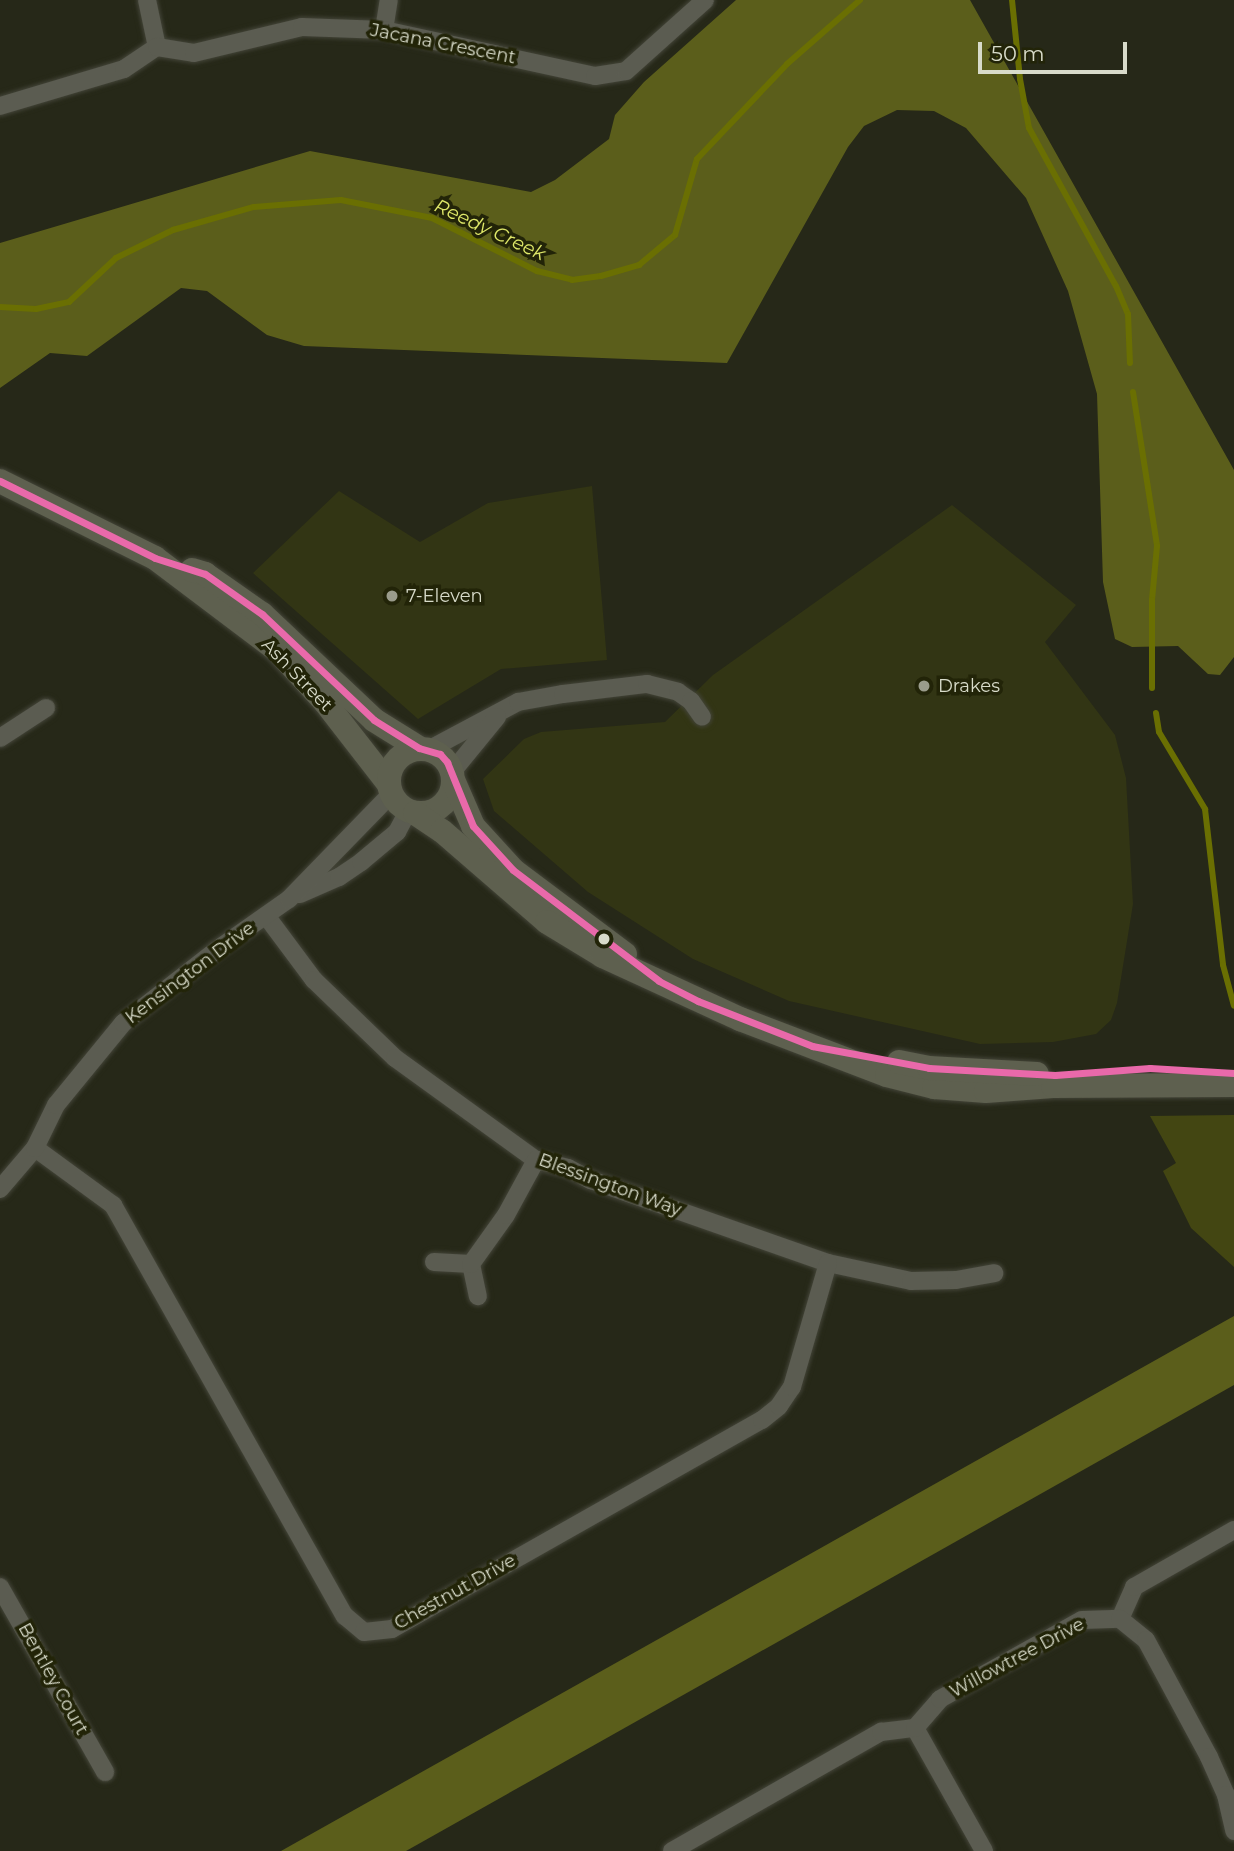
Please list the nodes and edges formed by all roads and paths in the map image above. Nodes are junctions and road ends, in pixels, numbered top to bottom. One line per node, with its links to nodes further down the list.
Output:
1 (147, 0): 5 (street)
2 (390, 0): 4 (street)
3 (705, 0): 4 (street, Jacana Crescent)
4 (384, 30): 5 (street, Jacana Crescent)
5 (157, 47): 6 (street)
6 (0, 106)
7 (0, 481): 8 (main road, Ash Street)
8 (155, 558): 13 (main road, Ash Street); 15 (main road, Ash Street)
9 (46, 708): 12 (street)
10 (499, 714): 11 (street); 13 (street); 14 (street)
11 (702, 717)
12 (0, 738)
13 (424, 748): 14 (main road); 15 (main road)
14 (453, 777): 15 (main road); 18 (main road, Ash Street)
15 (401, 800): 16 (street, Kensington Drive); 16 (street, Kensington Drive); 18 (main road, Ash Street)
16 (289, 899): 17 (street, Kensington Drive)
17 (267, 918): 22 (street, Kensington Drive); 23 (street, Blessington Way)
18 (659, 981): 20 (main road, Ash Street)
19 (1234, 1073): 20 (main road, Ash Street)
20 (1198, 1077): 21 (main road, Ash Street)
21 (1234, 1085)
22 (35, 1148): 24 (street, Kensington Drive); 26 (street, Chestnut Drive)
23 (536, 1160): 26 (street, Blessington Way); 27 (street)
24 (0, 1189)
25 (434, 1262): 27 (street)
26 (828, 1263): 28 (street, Blessington Way)
27 (471, 1264): 29 (street)
28 (994, 1273)
29 (478, 1296)
30 (1234, 1530): 32 (street)
31 (0, 1587): 34 (street, Bentley Court)
32 (1120, 1619): 33 (street, Willowtree Drive); 35 (street)
33 (915, 1728): 37 (street); 38 (street)
34 (105, 1772)
35 (1230, 1794): 36 (street)
36 (1234, 1831)
37 (672, 1851)
38 (984, 1851)

